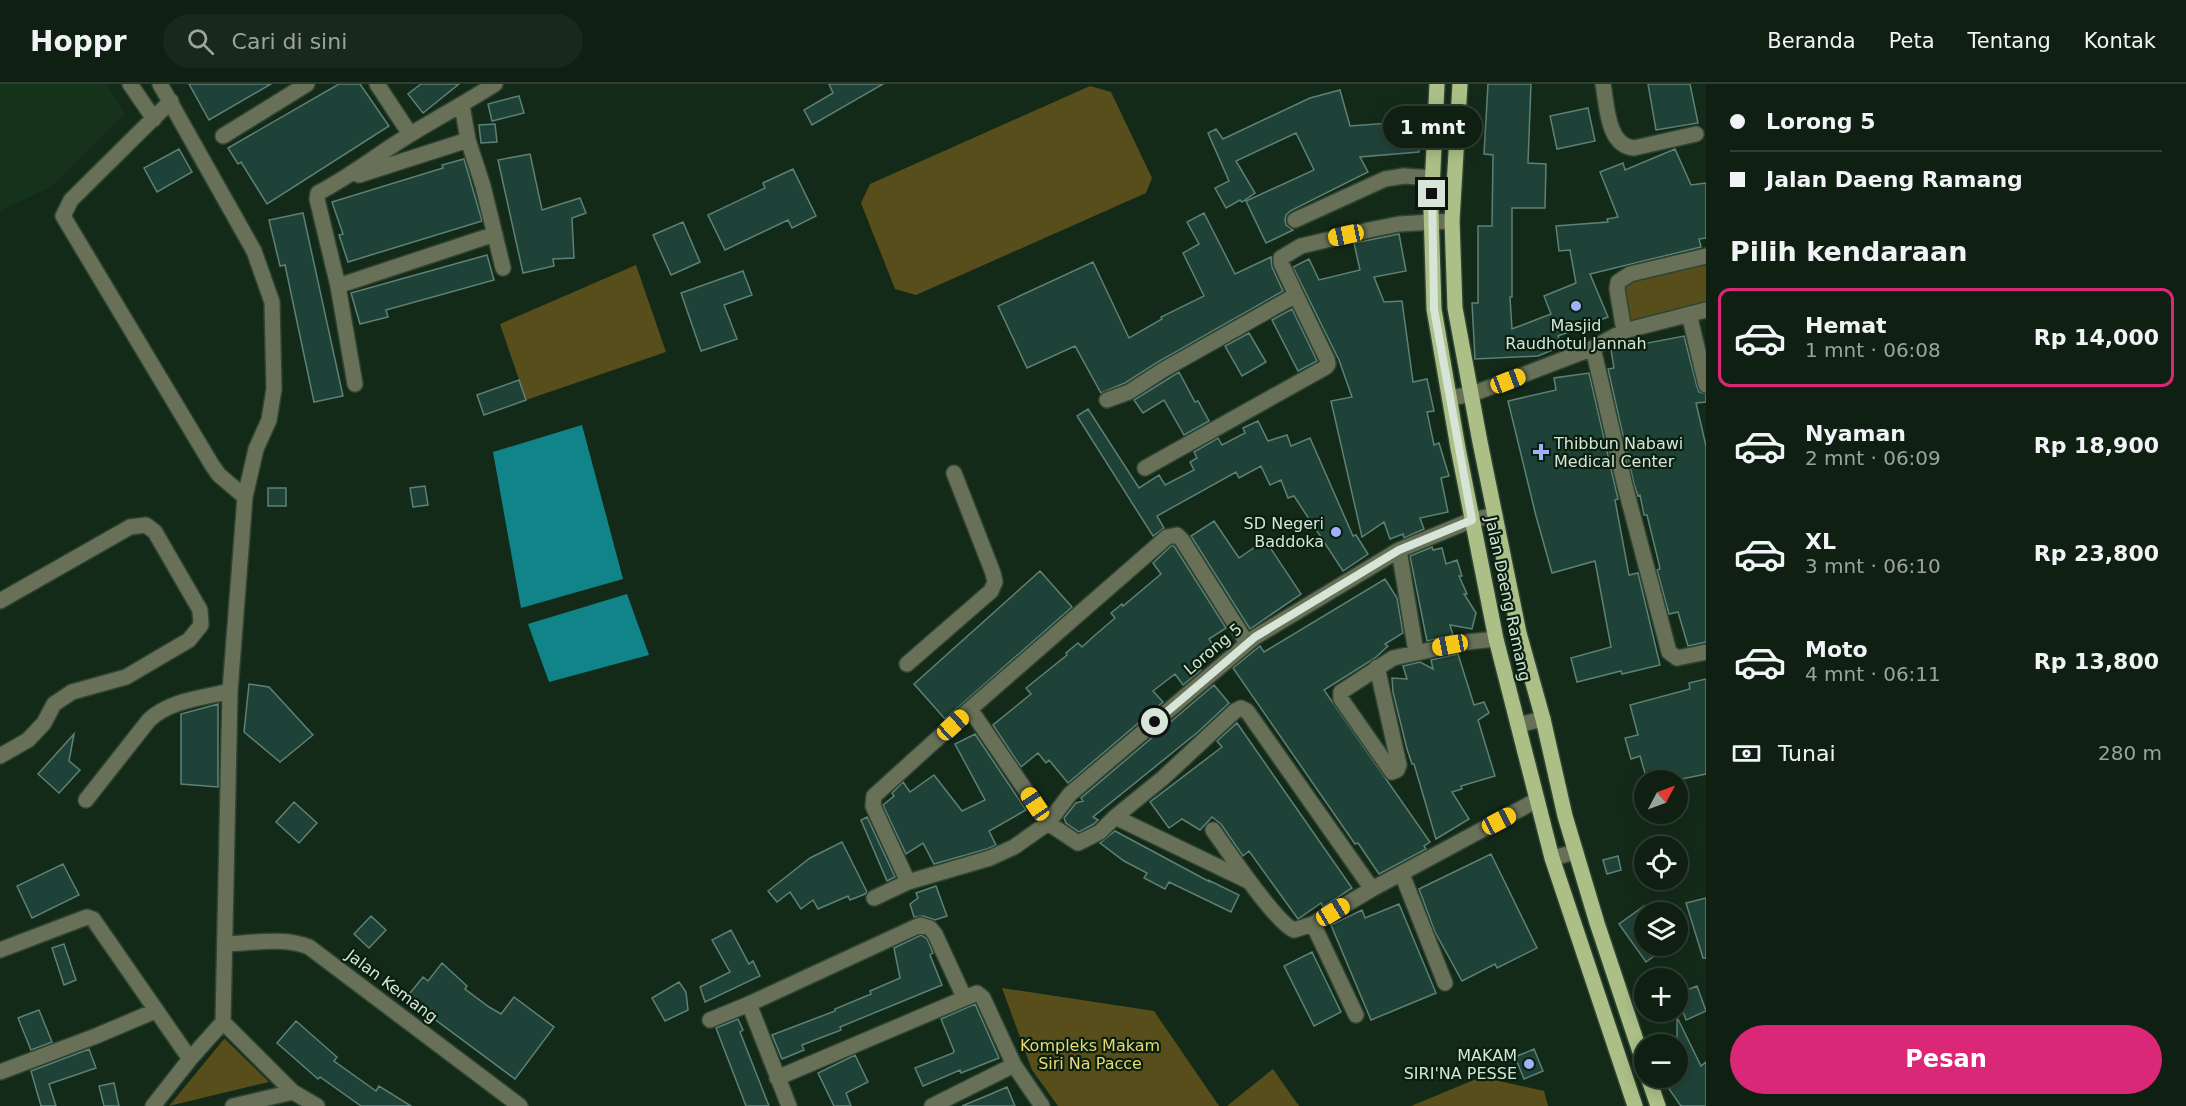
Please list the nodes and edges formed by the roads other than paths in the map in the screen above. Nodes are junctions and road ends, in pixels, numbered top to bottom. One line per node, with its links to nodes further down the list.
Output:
1 (130, 84): 11 (street)
2 (160, 84): 9 (street)
3 (307, 84): 14 (street)
4 (377, 84): 12 (street)
5 (495, 84): 10 (street)
6 (1437, 84): 16 (main road, Jalan Daeng Ramang)
7 (1460, 84): 19 (main road, Jalan Daeng Ramang)
8 (1603, 84): 13 (street)
9 (171, 101): 11 (street); 37 (street)
10 (462, 105): 12 (street); 15 (street)
11 (154, 119): 37 (street)
12 (410, 134): 17 (street)
13 (1696, 134)
14 (223, 136)
15 (468, 140): 17 (street); 21 (street)
16 (1433, 178): 18 (street); 20 (main road, Jalan Daeng Ramang)
17 (342, 181): 24 (street)
18 (1295, 220)
19 (1452, 221): 20 (street); 32 (main road, Jalan Daeng Ramang)
20 (1432, 222): 25 (street); 33 (main road, Jalan Daeng Ramang)
21 (495, 234): 23 (street); 24 (street)
22 (1706, 256): 28 (street)
23 (503, 268)
24 (338, 286): 30 (street)
25 (1296, 295): 34 (street); 35 (street)
26 (1706, 310): 27 (street)
27 (1689, 314): 28 (street); 31 (street)
28 (1624, 331): 29 (street)
29 (1593, 348): 32 (street); 45 (street)
30 (355, 384)
31 (1706, 385)
32 (1472, 394): 33 (street); 38 (main road, Jalan Daeng Ramang)
33 (1450, 398): 39 (main road, Jalan Daeng Ramang)
34 (1107, 400)
35 (1145, 468)
36 (954, 473): 46 (street)
37 (245, 497): 48 (street)
38 (1495, 515): 39 (street, Lorong 5); 50 (main road, Jalan Daeng Ramang)
39 (1472, 520): 40 (street, Lorong 5); 42 (main road, Jalan Daeng Ramang)
40 (1399, 550): 43 (street, Lorong 5); 44 (street)
41 (0, 601): 52 (street)
42 (1496, 639): 44 (street); 51 (main road, Jalan Daeng Ramang)
43 (1247, 643): 49 (street); 56 (street, Lorong 5)
44 (1416, 652): 47 (street)
45 (1706, 652)
46 (907, 664)
47 (1377, 667): 47 (street)
48 (230, 691): 53 (street); 66 (street)
49 (970, 709): 56 (street); 61 (street)
50 (1543, 719): 51 (street); 58 (main road, Jalan Daeng Ramang)
51 (1518, 725): 54 (main road, Jalan Daeng Ramang)
52 (0, 756)
53 (86, 800)
54 (1538, 800): 59 (main road, Jalan Daeng Ramang); 60 (street)
55 (1115, 817): 56 (street); 62 (street); 63 (street)
56 (1048, 823): 61 (street, Lorong 5)
57 (1213, 830): 62 (street)
58 (1576, 852): 59 (street); 75 (main road, Jalan Daeng Ramang)
59 (1552, 858): 77 (main road, Jalan Daeng Ramang)
60 (1402, 874): 63 (street); 68 (street)
61 (908, 882): 64 (street, Lorong 5)
62 (1250, 882): 65 (street)
63 (1372, 889): 65 (street)
64 (874, 898)
65 (1313, 924): 72 (street)
66 (226, 944): 74 (street); 87 (street, Jalan Kemang)
67 (0, 950): 71 (street)
68 (1445, 983)
69 (964, 997): 70 (street); 79 (street); 81 (street)
70 (749, 1004): 73 (street); 81 (street)
71 (156, 1011): 78 (street); 80 (street)
72 (1356, 1015)
73 (710, 1020)
74 (224, 1022): 78 (street); 83 (street)
75 (1634, 1034)
76 (1634, 1047): 77 (main road)
77 (1618, 1052): 91 (main road, Jalan Daeng Ramang)
78 (190, 1059): 84 (street)
79 (1014, 1065): 89 (street); 90 (street)
80 (0, 1072)
81 (777, 1078): 88 (street)
82 (1652, 1088): 92 (main road)
83 (290, 1097): 85 (street); 86 (street)
84 (153, 1106)
85 (233, 1106)
86 (317, 1106)
87 (520, 1106)
88 (789, 1106)
89 (932, 1106)
90 (1042, 1106)
91 (1635, 1106)
92 (1658, 1106)

